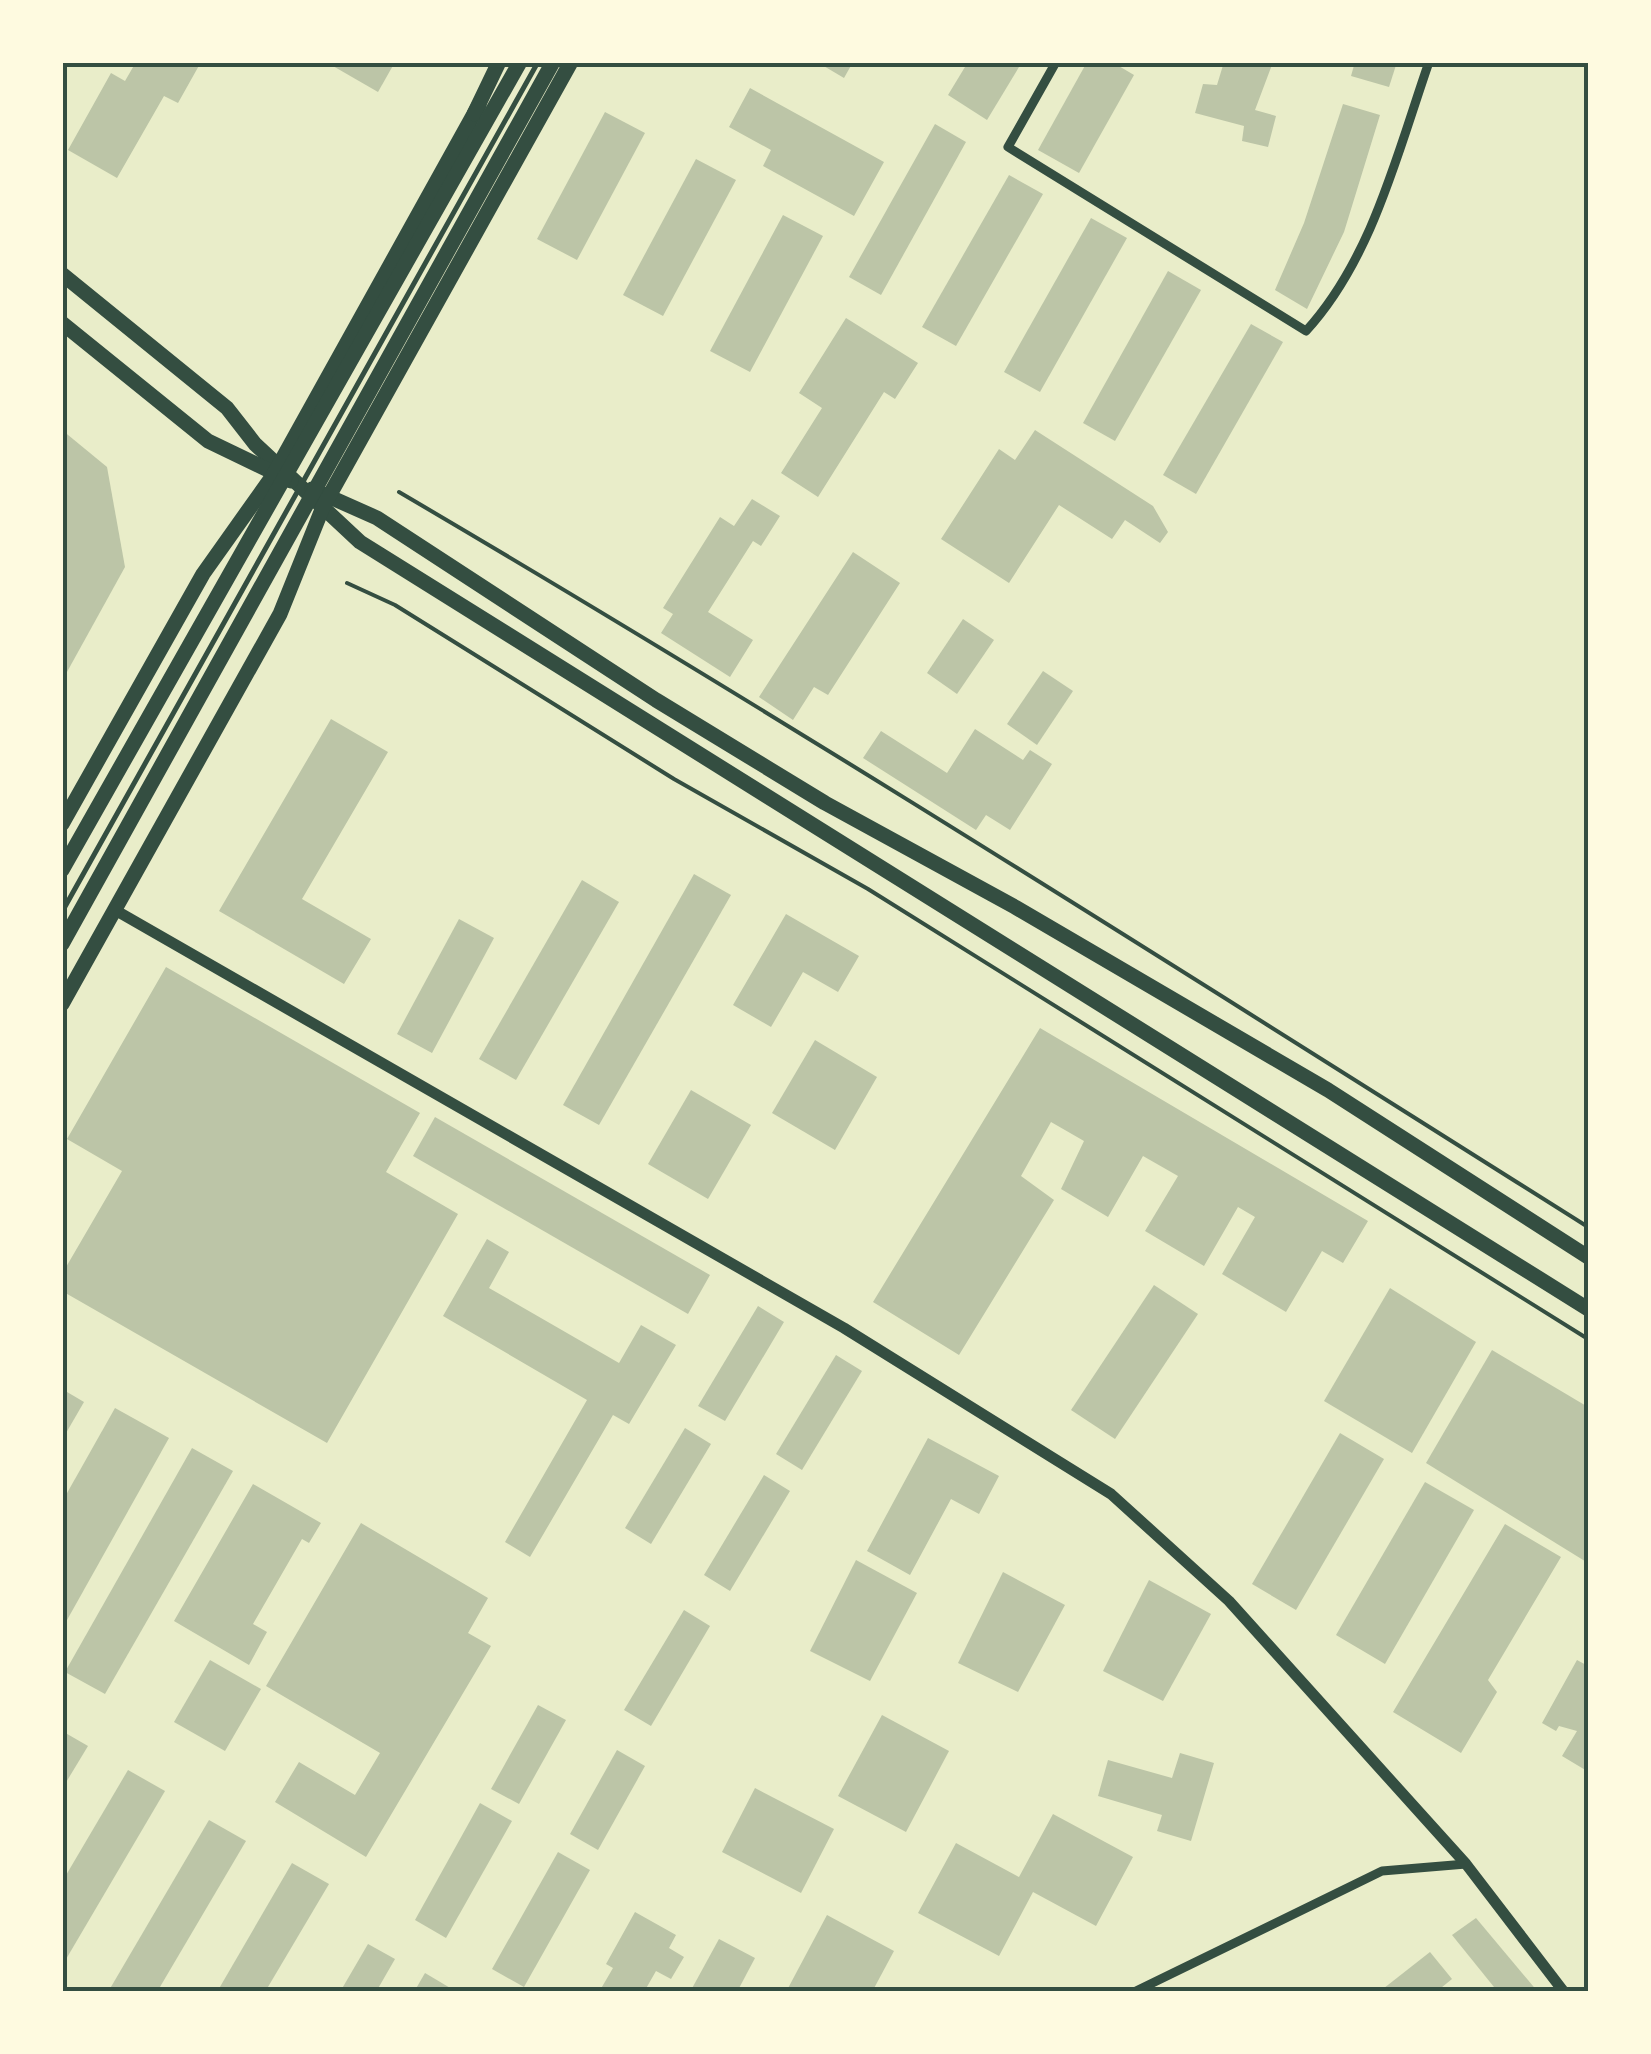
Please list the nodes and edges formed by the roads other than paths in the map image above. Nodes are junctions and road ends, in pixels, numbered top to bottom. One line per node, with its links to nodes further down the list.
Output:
1 (501, 62): 10 (main road)
2 (520, 62): 14 (main road)
3 (538, 62): 11 (lane)
4 (553, 62): 17 (main road)
5 (571, 62): 12 (main road)
6 (1056, 62): 7 (street)
7 (1429, 62)
8 (62, 274): 10 (main road)
9 (62, 322): 10 (main road)
10 (277, 470): 11 (main road); 13 (main road)
11 (300, 484): 12 (main road); 16 (lane)
12 (326, 502): 15 (main road); 19 (main road); 20 (main road)
13 (62, 824)
14 (62, 870)
15 (115, 910): 18 (main road); 21 (street)
16 (62, 912)
17 (62, 944)
18 (62, 1004)
19 (1588, 1257)
20 (1588, 1309)
21 (1466, 1864): 22 (street); 23 (street)
22 (1134, 1992)
23 (1564, 1992)

